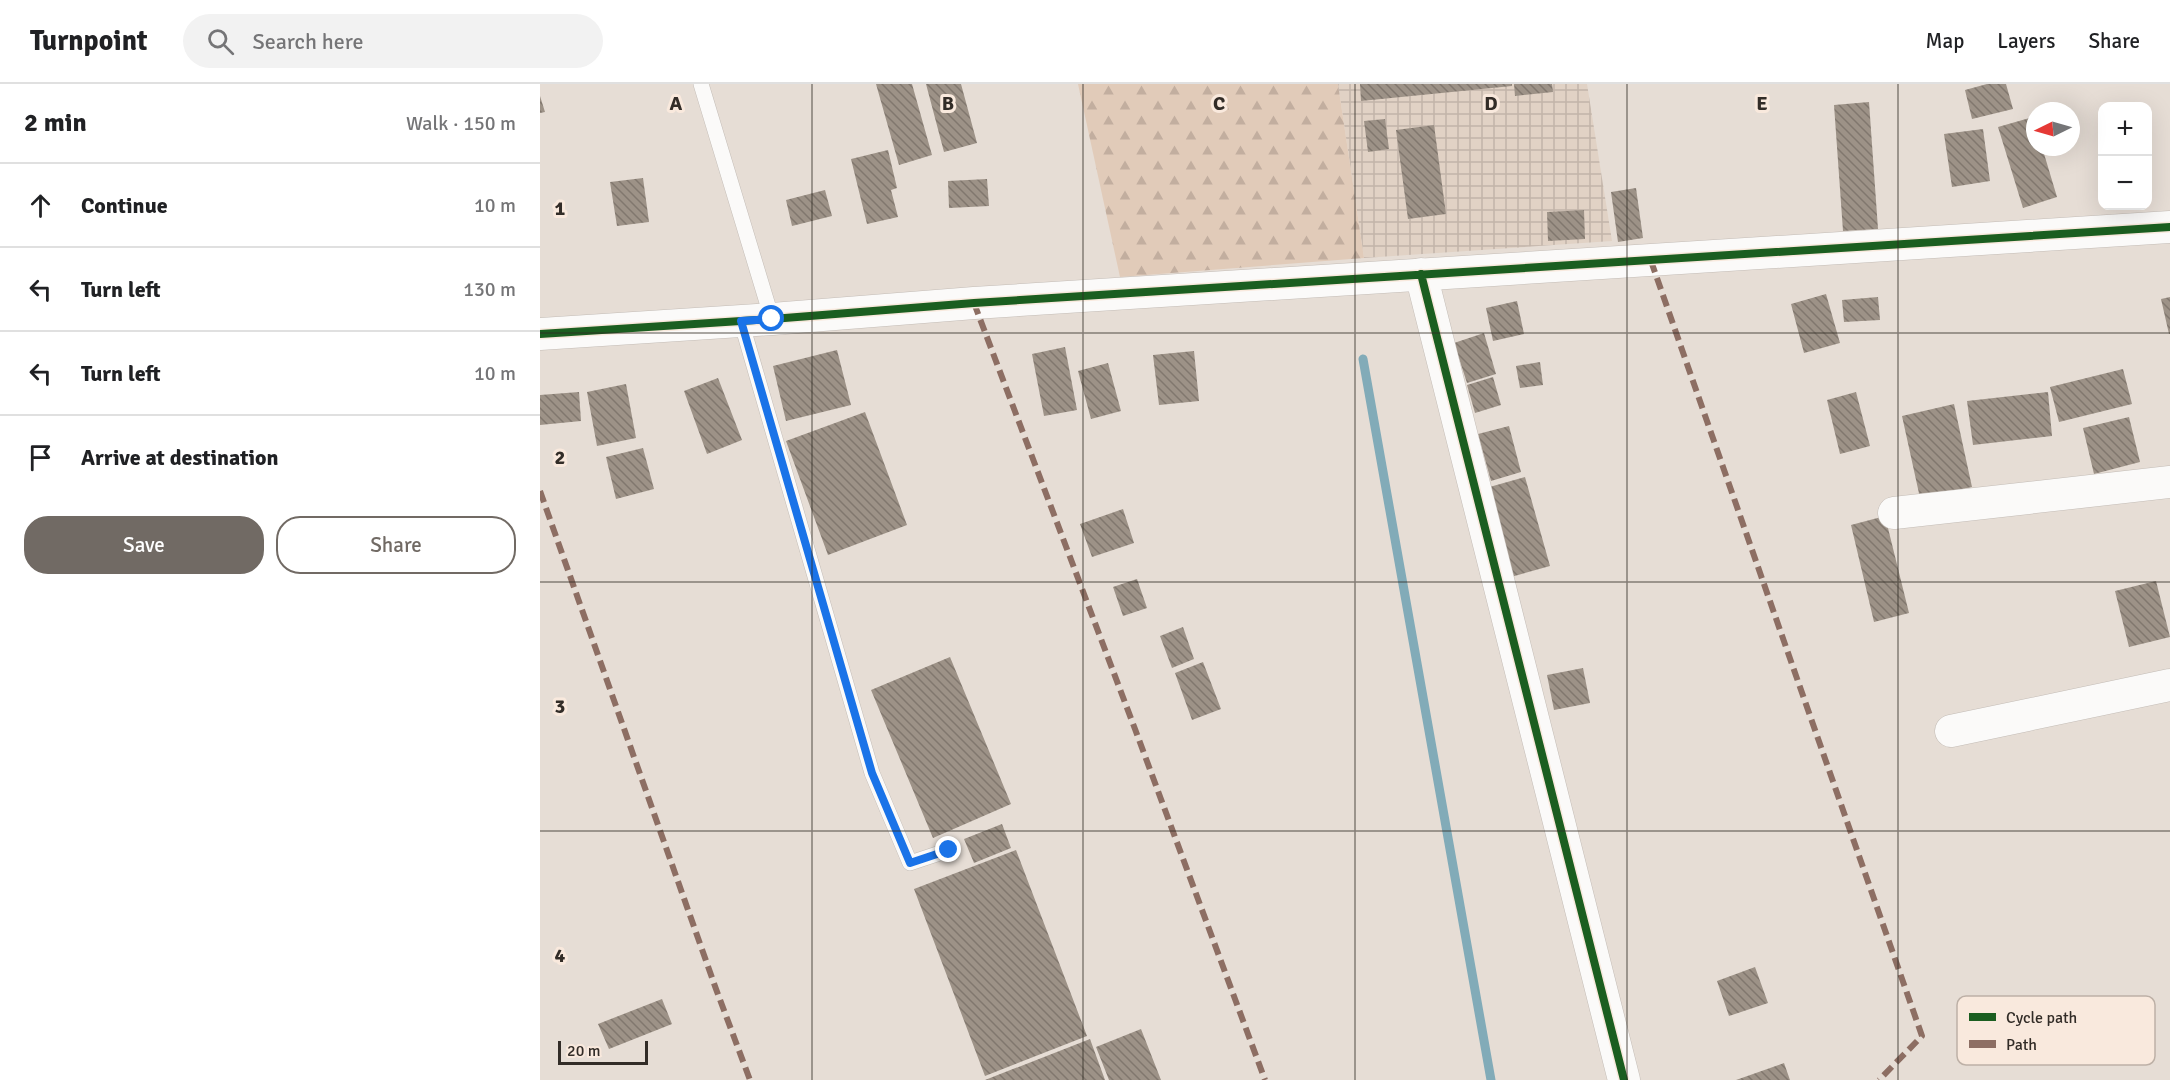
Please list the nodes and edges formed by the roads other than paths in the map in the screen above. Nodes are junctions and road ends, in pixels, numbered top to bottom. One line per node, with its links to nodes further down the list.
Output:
1 (701, 84): 4 (lane)
2 (2170, 227): 3 (street)
3 (1421, 274): 4 (street); 12 (street)
4 (772, 319): 5 (street)
5 (741, 321): 6 (street); 11 (lane)
6 (540, 334)
7 (2170, 482): 8 (street)
8 (1894, 513)
9 (2170, 685): 10 (street)
10 (1951, 731)
11 (949, 850)
12 (1624, 1080)

